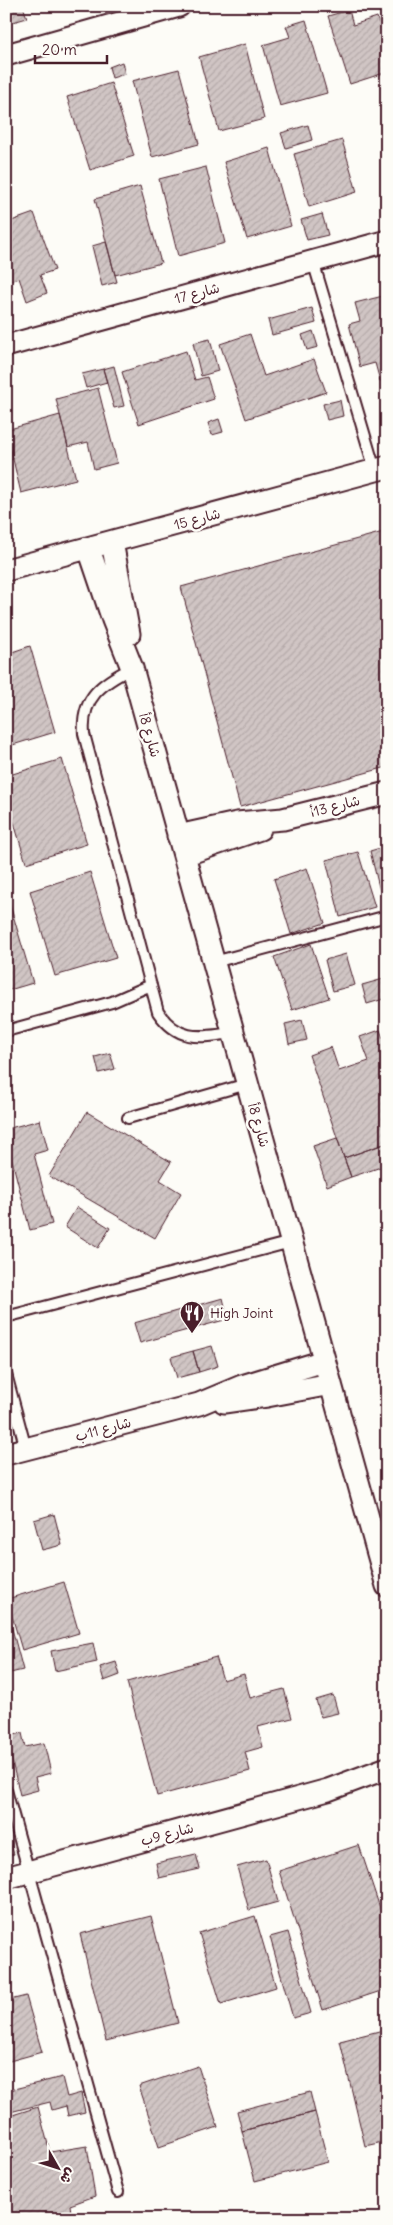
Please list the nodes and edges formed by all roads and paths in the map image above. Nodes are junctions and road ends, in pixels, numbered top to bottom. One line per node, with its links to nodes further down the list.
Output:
1 (178, 6): 2 (street)
2 (6, 55)
3 (387, 240): 4 (street, شارع 17)
4 (312, 261): 5 (street, شارع 17); 6 (lane)
5 (6, 346)
6 (381, 468): 7 (street, شارع 15)
7 (112, 542): 8 (street, شارع 15); 10 (street, شارع 8أ)
8 (89, 549): 9 (street, شارع 15); 10 (street, شارع 8أ)
9 (6, 570)
10 (131, 666): 12 (street, شارع 8أ); 15 (lane)
11 (387, 793): 12 (street, شارع 13أ)
12 (181, 845): 14 (street, شارع 8أ)
13 (387, 916): 14 (lane)
14 (214, 962): 17 (street, شارع 8أ)
15 (151, 985): 16 (lane); 17 (lane)
16 (6, 1031)
17 (233, 1034): 18 (street, شارع 8أ)
18 (247, 1084): 19 (lane); 20 (street, شارع 8أ)
19 (128, 1118)
20 (291, 1242): 21 (lane); 22 (street, شارع 8أ)
21 (6, 1316)
22 (324, 1361): 24 (street, شارع 8أ); 25 (street, شارع 11ب)
23 (6, 1374): 26 (lane)
24 (331, 1384): 25 (street, شارع 11ب); 27 (street, شارع 8أ)
25 (199, 1404): 26 (street, شارع 11ب)
26 (16, 1452)
27 (387, 1586)
28 (387, 1768): 31 (street, شارع 9ب)
29 (387, 1784): 31 (street, شارع 9ب)
30 (6, 1790): 32 (lane)
31 (328, 1790): 32 (street, شارع 9ب)
32 (29, 1872): 33 (street, شارع 9ب); 34 (lane)
33 (6, 1878)
34 (118, 2192)

